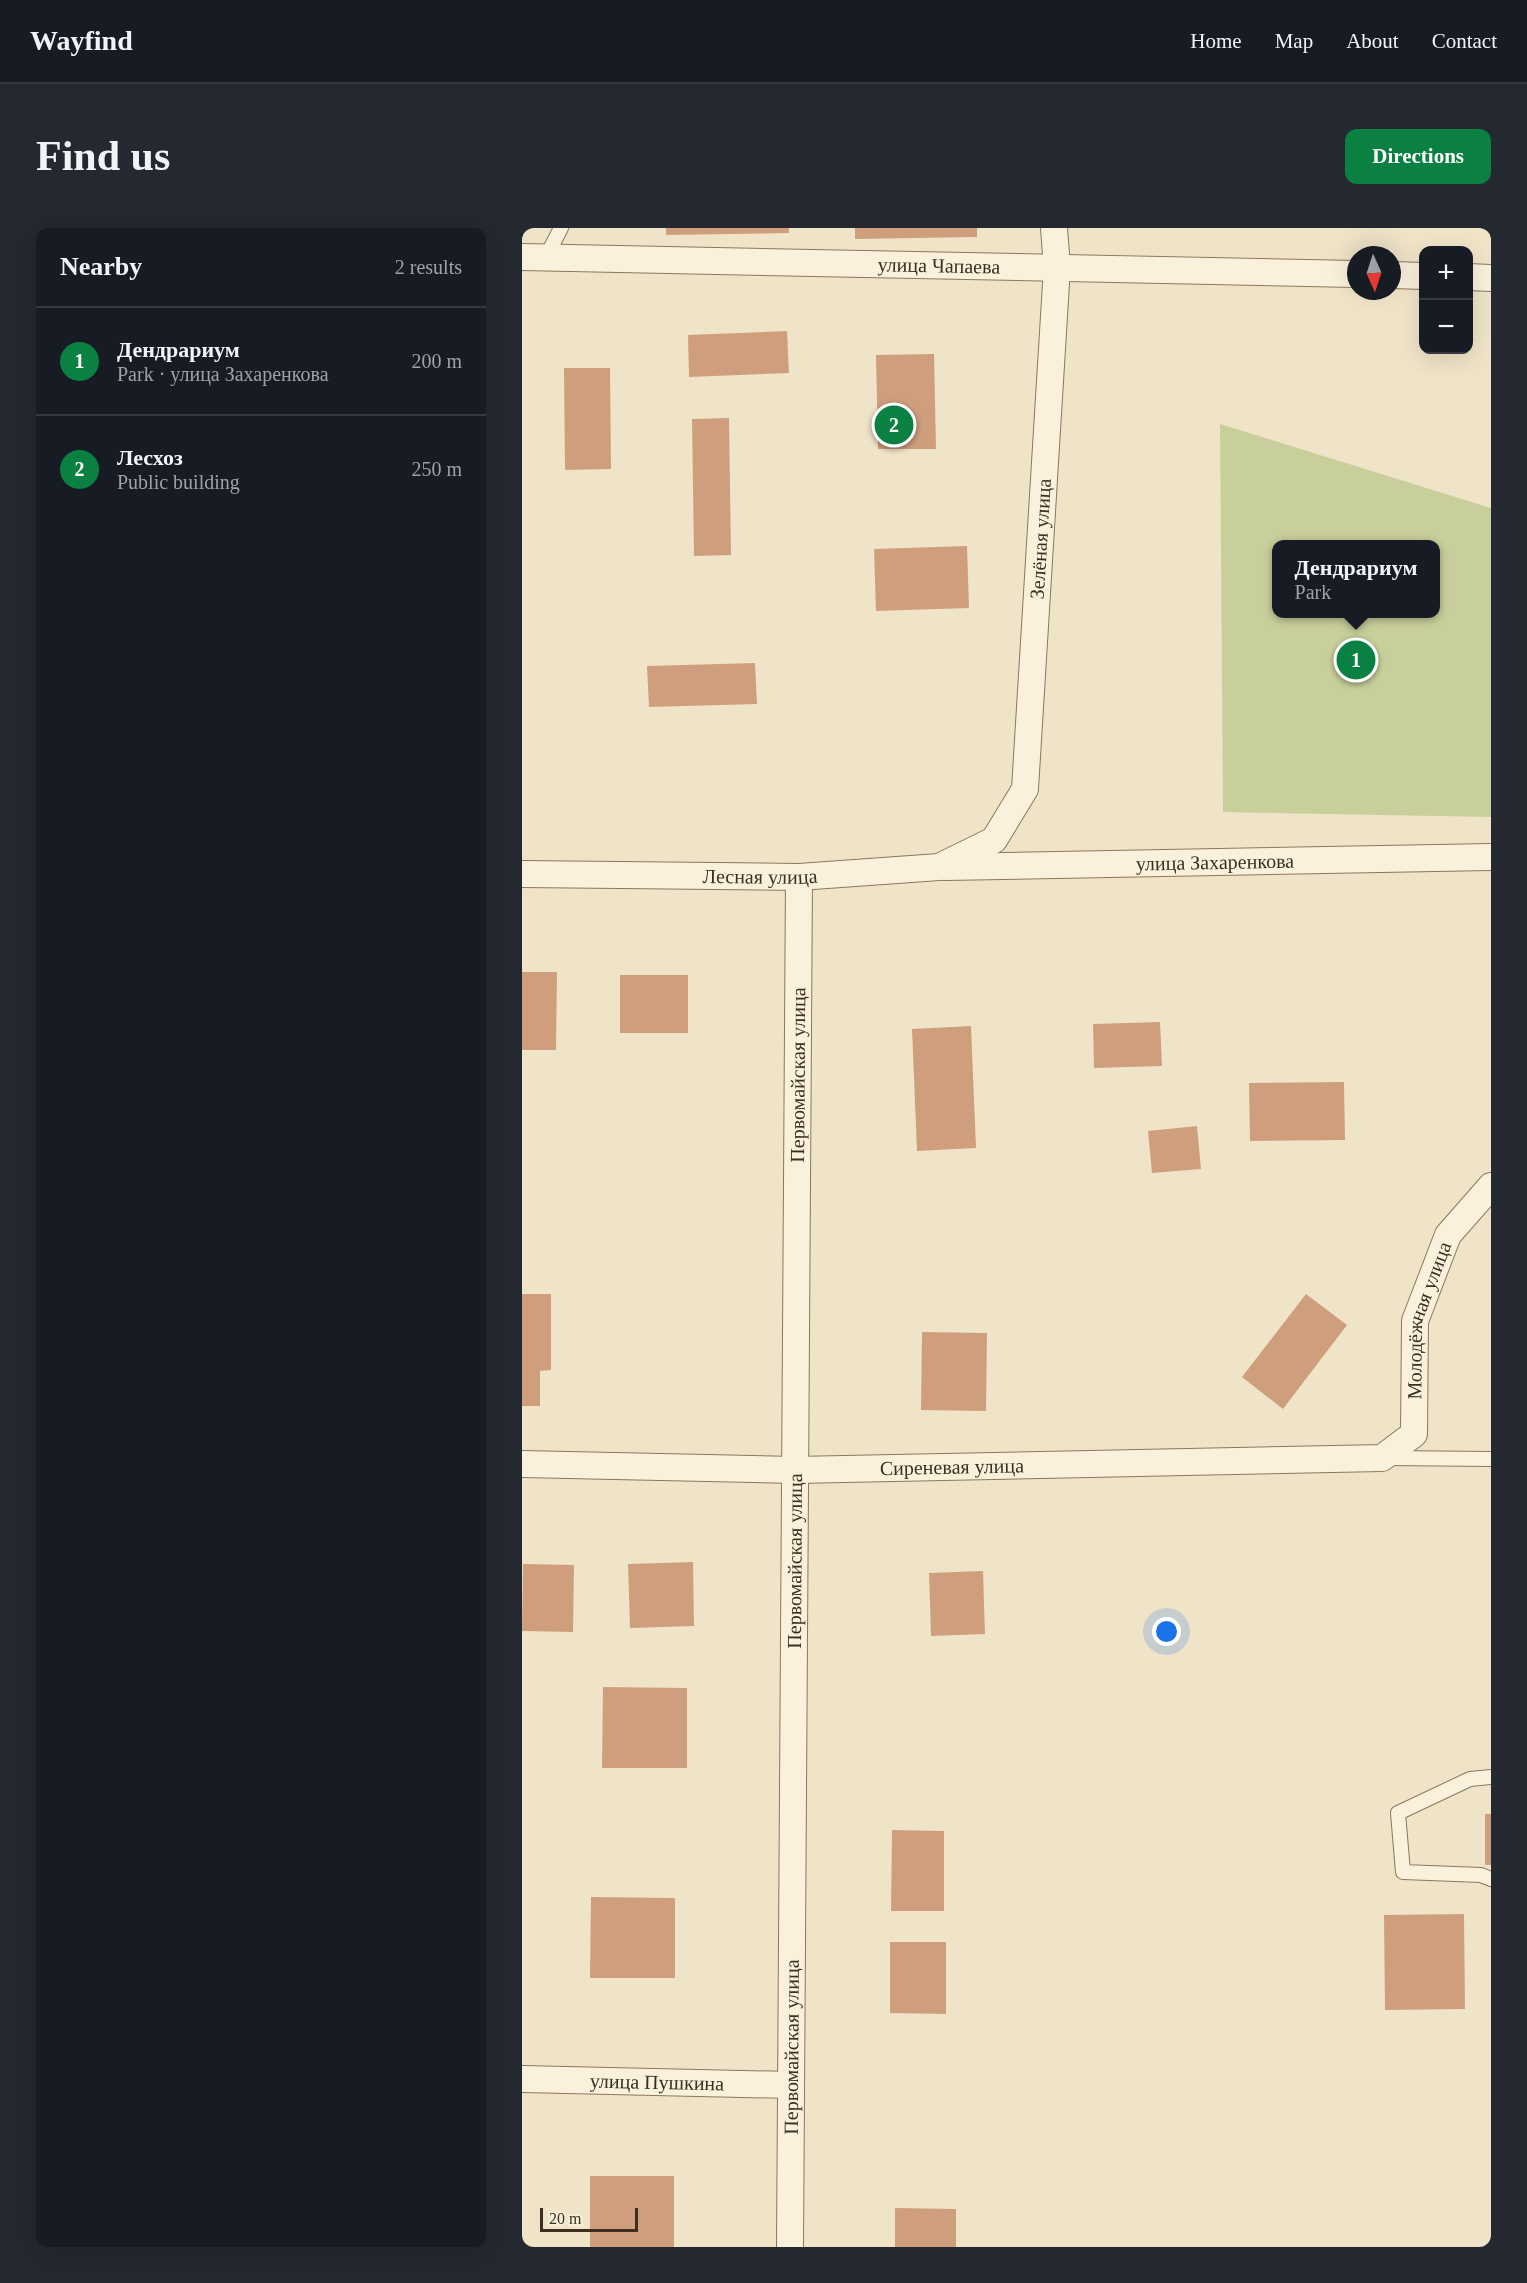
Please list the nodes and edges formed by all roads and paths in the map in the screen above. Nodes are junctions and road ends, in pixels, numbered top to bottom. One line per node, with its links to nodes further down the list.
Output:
1 (561, 228): 3 (lane)
2 (1054, 228): 4 (street, Зелёная улица)
3 (534, 257): 4 (street, улица Чапаева)
4 (1057, 267): 5 (street, улица Чапаева); 10 (street, Зелёная улица)
5 (1347, 274)
6 (1401, 275): 7 (street)
7 (1419, 276)
8 (1473, 277): 9 (street)
9 (1491, 278)
10 (994, 840): 12 (street, Лесная улица)
11 (1491, 857): 12 (street, улица Захаренкова)
12 (939, 867): 14 (street, Лесная улица)
13 (522, 874): 14 (street, Лесная улица)
14 (799, 877): 19 (street, Первомайская улица)
15 (1491, 1186): 16 (street, Молодёжная улица)
16 (1382, 1458): 17 (lane); 19 (street, Сиреневая улица)
17 (1491, 1460)
18 (522, 1464): 19 (street, Сиреневая улица)
19 (795, 1470): 23 (street, Первомайская улица)
20 (1491, 1777): 21 (lane)
21 (1491, 1879)
22 (522, 2079): 23 (street, улица Пушкина)
23 (791, 2085): 24 (street, Первомайская улица)
24 (790, 2247)

